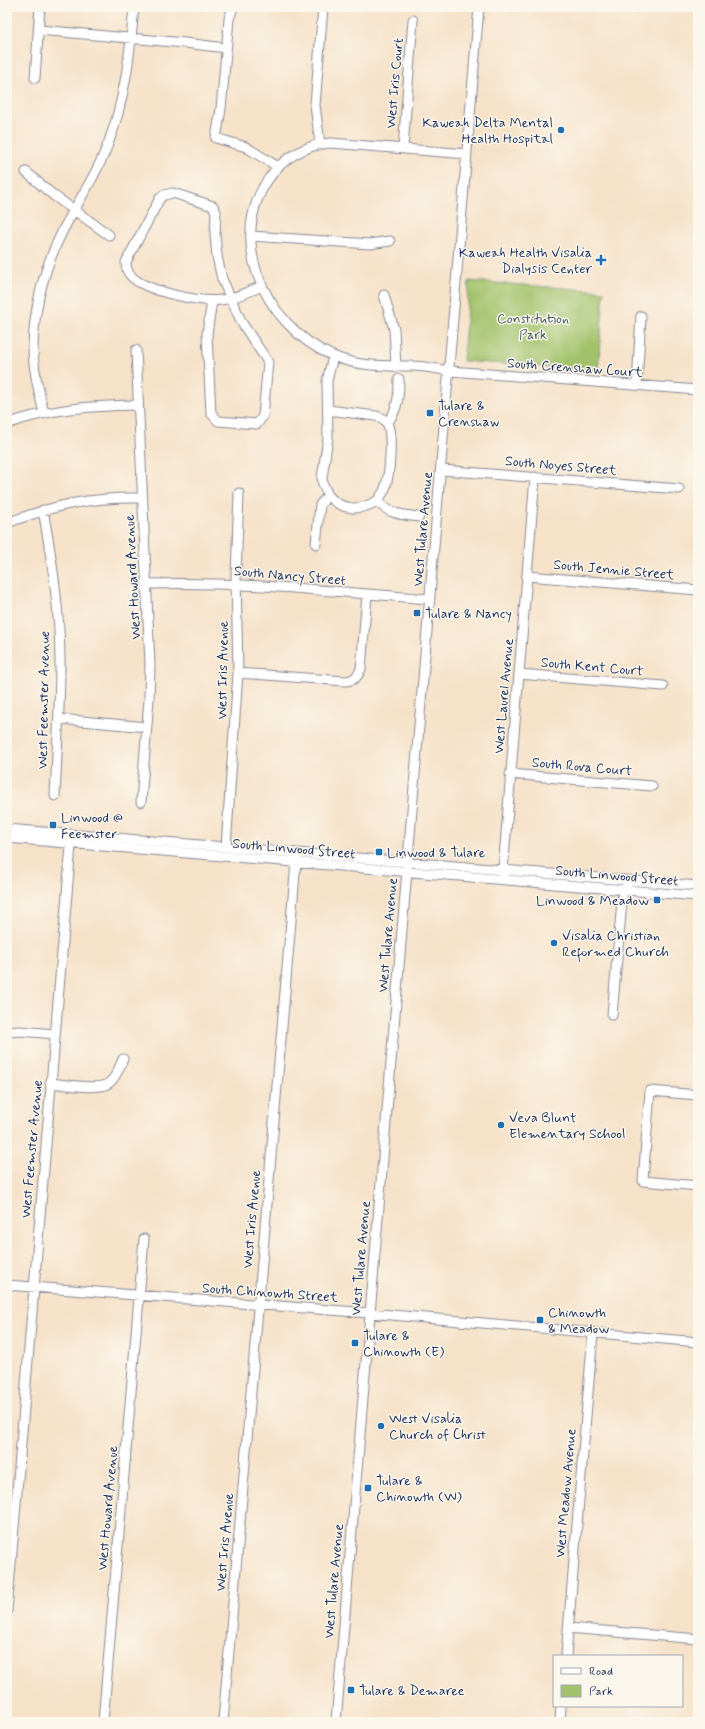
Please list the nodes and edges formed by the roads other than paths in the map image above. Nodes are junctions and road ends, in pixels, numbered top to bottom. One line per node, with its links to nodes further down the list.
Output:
1 (40, 7): 7 (street)
2 (134, 7): 8 (street)
3 (233, 7): 9 (street)
4 (323, 7): 11 (street)
5 (479, 7): 13 (street, West Tulare Avenue)
6 (413, 20): 12 (street, West Iris Court)
7 (39, 30): 8 (street); 10 (street)
8 (131, 39): 9 (street); 16 (street)
9 (226, 48): 14 (street)
10 (35, 78)
11 (320, 144): 12 (street, South Crenshaw Court); 14 (street, South Crenshaw Court)
12 (403, 148): 13 (street, South Crenshaw Court)
13 (467, 154): 28 (street, West Tulare Avenue)
14 (278, 167): 18 (street, South Crenshaw Court)
15 (26, 172): 16 (street)
16 (74, 211): 17 (street); 34 (street)
17 (110, 235)
18 (251, 236): 19 (street); 20 (street, South Crenshaw Court)
19 (390, 241)
20 (262, 286): 22 (street); 26 (street, South Crenshaw Court)
21 (384, 295): 27 (street)
22 (229, 299): 23 (street); 23 (street); 23 (street)
23 (212, 301)
24 (641, 316): 30 (street)
25 (136, 350): 32 (street, West Howard Avenue)
26 (333, 356): 27 (street, South Crenshaw Court); 33 (street)
27 (396, 366): 28 (street, South Crenshaw Court)
28 (450, 371): 30 (street, South Crenshaw Court); 37 (street, West Tulare Avenue)
29 (399, 379): 35 (street)
30 (637, 385): 31 (street, South Crenshaw Court)
31 (698, 390)
32 (138, 405): 34 (street); 42 (street, West Howard Avenue)
33 (328, 410): 35 (street); 41 (street)
34 (44, 413): 36 (street)
35 (386, 423): 43 (street)
36 (7, 424)
37 (441, 470): 38 (street, South Noyes Street); 53 (street, West Tulare Avenue)
38 (535, 477): 39 (street, South Noyes Street); 48 (street, West Laurel Avenue)
39 (679, 489)
40 (239, 493): 50 (street, West Iris Avenue)
41 (328, 495): 43 (street); 47 (street)
42 (142, 498): 44 (street); 49 (street, West Howard Avenue)
43 (377, 501): 45 (street)
44 (43, 510): 46 (street); 57 (street, West Feemster Avenue)
45 (419, 517)
46 (7, 523)
47 (316, 544)
48 (527, 576): 51 (street, South Jennie Street); 55 (street, West Laurel Avenue)
49 (147, 584): 50 (street, South Nancy Street); 58 (street, West Howard Avenue)
50 (236, 584): 52 (street, South Nancy Street); 54 (street, West Iris Avenue)
51 (698, 590)
52 (368, 594): 53 (street, South Nancy Street); 54 (street)
53 (430, 599): 69 (street, West Tulare Avenue)
54 (238, 672): 66 (street, West Iris Avenue)
55 (519, 674): 56 (street, South Kent Court); 59 (street, West Laurel Avenue)
56 (663, 686)
57 (59, 719): 58 (street); 61 (street, West Feemster Avenue)
58 (148, 727): 62 (street, West Howard Avenue)
59 (510, 774): 60 (street, South Rova Court); 70 (street, West Laurel Avenue)
60 (652, 786)
61 (54, 796)
62 (141, 802)
63 (7, 829): 65 (street, South Linwood Street)
64 (7, 838): 65 (street, South Linwood Street)
65 (72, 839): 66 (street, South Linwood Street); 68 (street, South Linwood Street); 78 (street, West Feemster Avenue)
66 (226, 847): 67 (street, South Linwood Street)
67 (287, 852): 68 (street); 69 (street, South Linwood Street)
68 (296, 862): 69 (street, South Linwood Street); 87 (street, West Iris Avenue)
69 (407, 867): 70 (street, South Linwood Street); 71 (street, South Linwood Street); 88 (street, West Tulare Avenue)
70 (503, 870): 71 (street); 72 (street, South Linwood Street)
71 (514, 880): 74 (street, South Linwood Street)
72 (670, 884): 73 (street, South Linwood Street); 74 (street)
73 (698, 886)
74 (623, 890): 75 (street, South Linwood Street); 76 (street)
75 (698, 896)
76 (612, 1015)
77 (7, 1032): 78 (street)
78 (55, 1034): 80 (street, West Feemster Avenue)
79 (123, 1059): 80 (street)
80 (50, 1083): 85 (street, West Feemster Avenue)
81 (698, 1095): 82 (street)
82 (698, 1186)
83 (144, 1239): 86 (street, West Howard Avenue)
84 (7, 1285): 85 (street, South Chinowth Street)
85 (33, 1287): 86 (street, South Chinowth Street); 91 (street, West Feemster Avenue)
86 (139, 1296): 87 (street, South Chinowth Street); 96 (street, West Howard Avenue)
87 (258, 1306): 88 (street, South Chinowth Street); 97 (street, West Iris Avenue)
88 (369, 1313): 89 (street, South Chinowth Street); 98 (street, West Tulare Avenue)
89 (593, 1333): 90 (street, South Chinowth Street); 92 (street, West Meadow Avenue)
90 (698, 1342)
91 (7, 1610)
92 (568, 1628): 93 (street); 94 (street, West Meadow Avenue)
93 (698, 1639)
94 (566, 1655)
95 (561, 1707): 99 (street)
96 (103, 1722)
97 (223, 1722)
98 (336, 1722)
99 (560, 1722)

